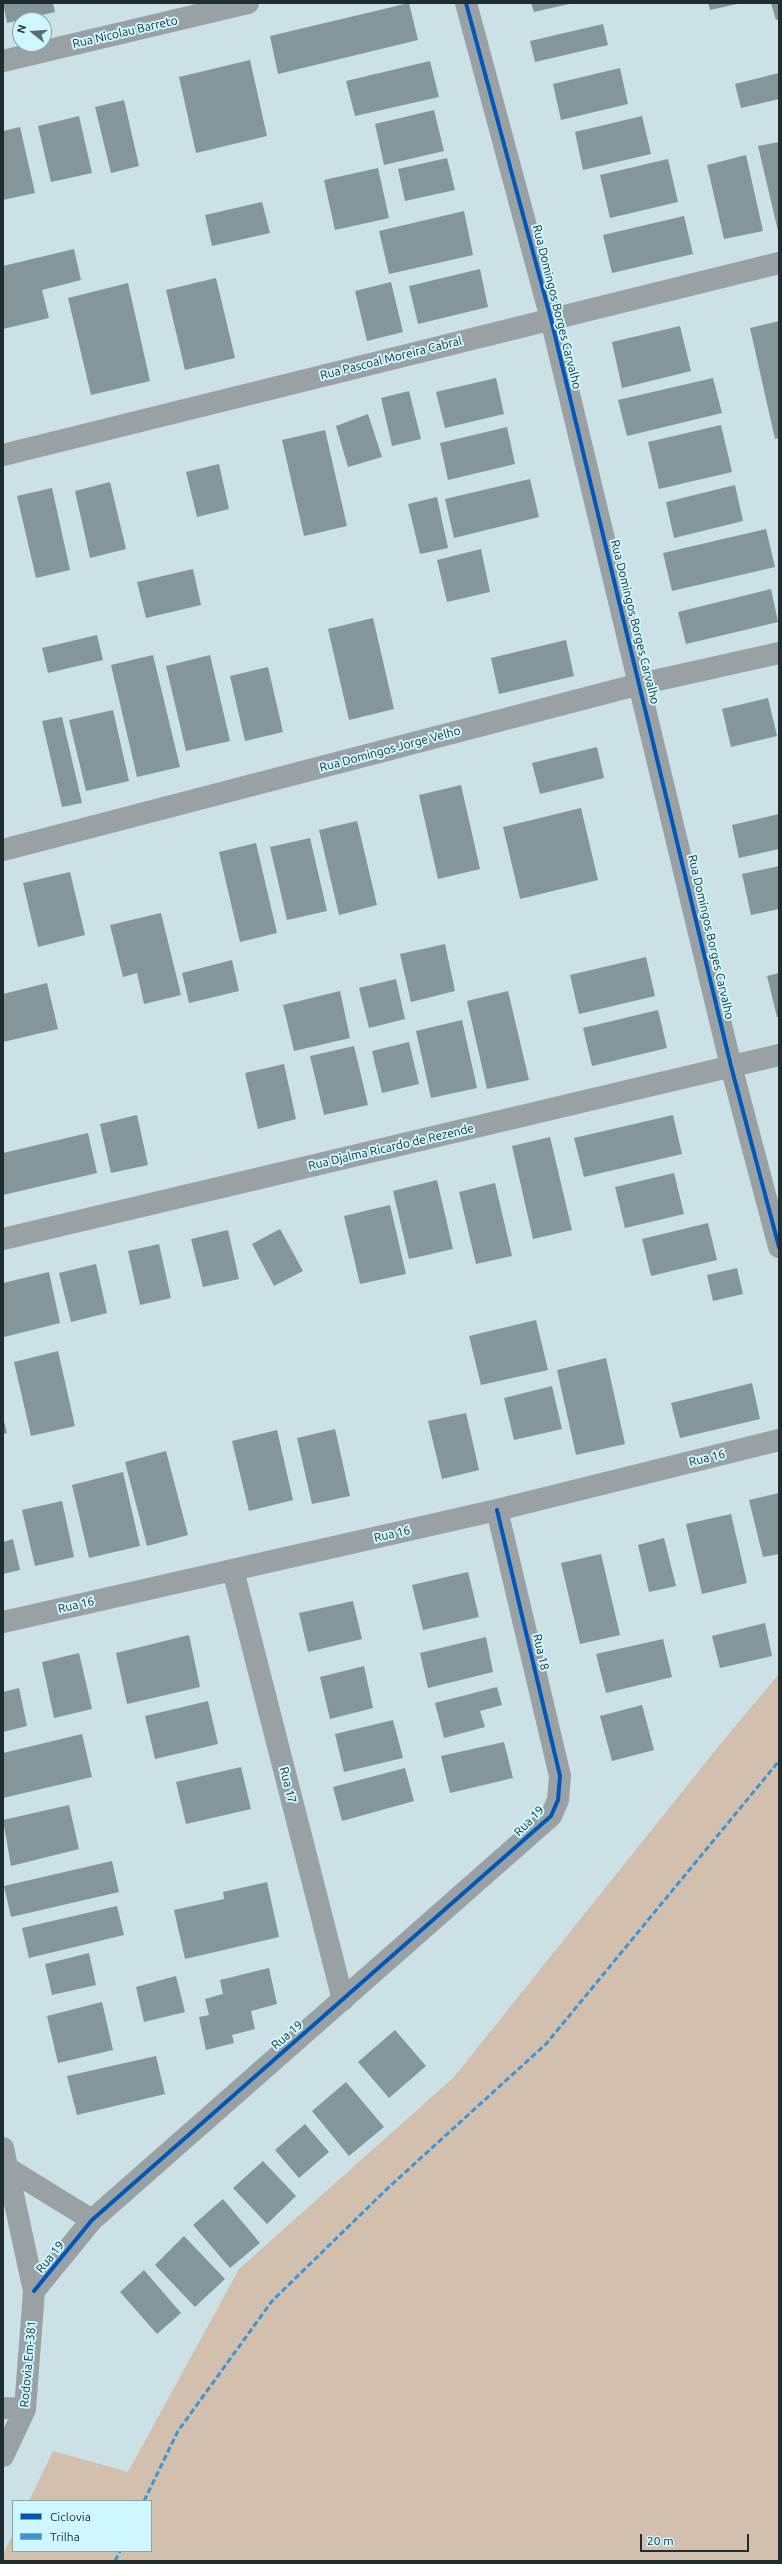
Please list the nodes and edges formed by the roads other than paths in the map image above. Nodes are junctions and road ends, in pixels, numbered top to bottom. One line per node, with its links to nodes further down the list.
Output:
1 (248, 3): 3 (street, Rua Nicolau Barreto)
2 (466, 3): 5 (street, Rua Domingos Borges Carvalho)
3 (3, 61)
4 (779, 263): 5 (street, Rua Pascoal Moreira Cabral)
5 (551, 319): 6 (street, Rua Pascoal Moreira Cabral); 8 (street, Rua Domingos Borges Carvalho)
6 (3, 455)
7 (779, 653): 8 (street, Rua Domingos Jorge Velho)
8 (640, 684): 9 (street, Rua Domingos Jorge Velho); 11 (street, Rua Domingos Borges Carvalho)
9 (3, 850)
10 (779, 1055): 11 (street, Rua Djalma Ricardo de Rezende)
11 (731, 1066): 12 (street, Rua Djalma Ricardo de Rezende); 13 (street, Rua Domingos Borges Carvalho)
12 (3, 1239)
13 (779, 1247)
14 (779, 1440): 15 (street, Rua 16)
15 (497, 1510): 16 (street, Rua 16); 18 (street, Rua 18)
16 (233, 1570): 17 (street, Rua 16); 19 (street, Rua 17)
17 (3, 1622)
18 (558, 1800): 19 (street, Rua 19)
19 (343, 2000): 21 (street, Rua 19)
20 (5, 2158): 21 (street); 22 (street, Rodovia Em-381)
21 (92, 2220): 22 (street, Rua 19)
22 (34, 2291): 24 (street, Rodovia Em-381)
23 (3, 2408): 24 (street)
24 (25, 2409): 25 (street, Rodovia Em-381)
25 (3, 2456)

